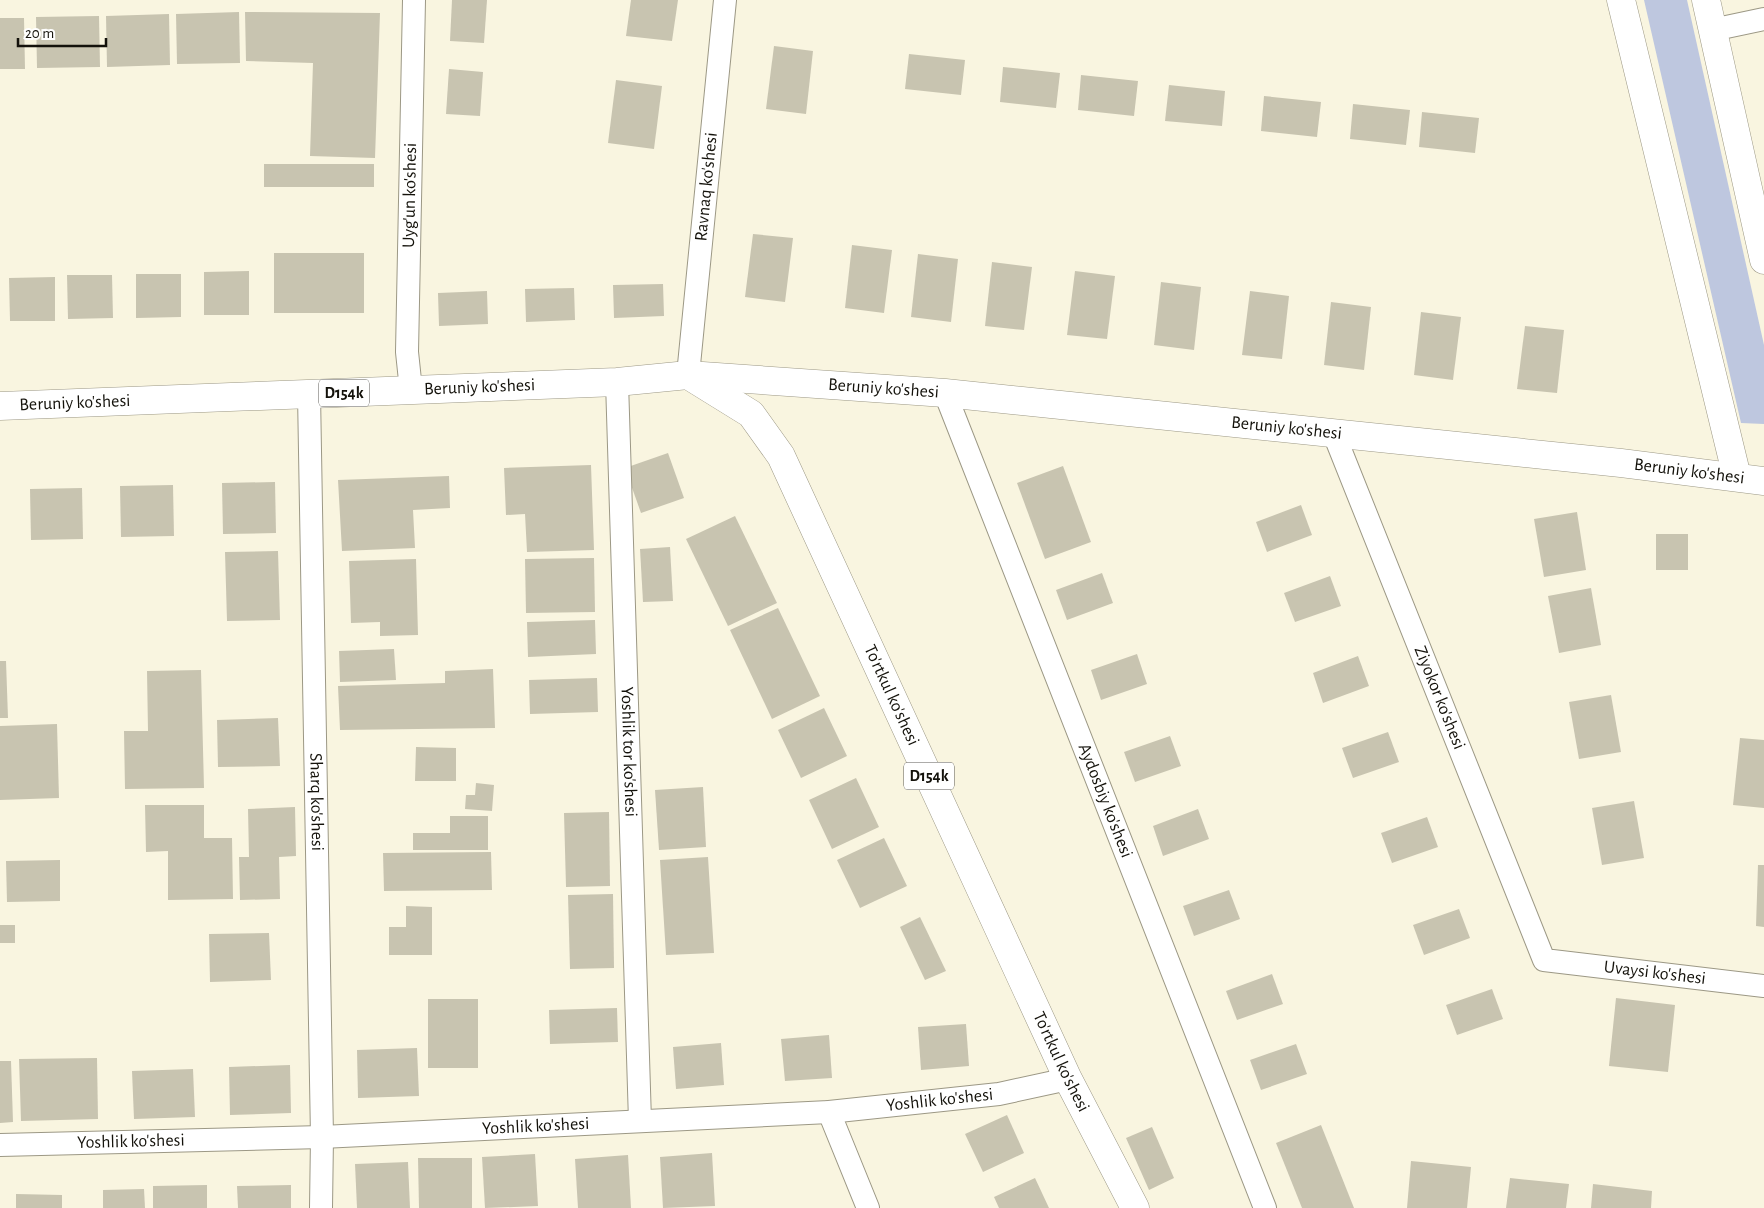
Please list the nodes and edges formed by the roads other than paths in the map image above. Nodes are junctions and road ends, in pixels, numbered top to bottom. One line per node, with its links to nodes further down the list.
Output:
1 (414, 0): 10 (street, Uyg'un ko'shesi)
2 (725, 0): 8 (street, Ravnaq ko'shesi)
3 (1622, 0): 15 (street)
4 (1706, 0): 6 (street)
5 (1764, 19): 6 (street)
6 (1712, 30): 7 (street)
7 (1764, 260)
8 (688, 375): 9 (street, Beruniy ko'shesi / D154k); 12 (street, Beruniy ko'shesi); 19 (street, To'rtkul ko'shesi / D154k)
9 (617, 382): 10 (street, Beruniy ko'shesi / D154k); 21 (street, Yoshlik tor ko'shesi)
10 (410, 390): 11 (street, Beruniy ko'shesi / D154k)
11 (309, 394): 13 (street, Beruniy ko'shesi / D154k); 22 (street, Sharq ko'shesi)
12 (945, 394): 14 (street, Beruniy ko'shesi); 27 (street, Aydosbiy ko'shesi)
13 (0, 406)
14 (1334, 434): 15 (street, Beruniy ko'shesi); 17 (street, Ziyokor ko'shesi)
15 (1737, 478): 16 (street, Beruniy ko'shesi)
16 (1764, 481)
17 (1544, 960): 18 (street, Uvaysi ko'shesi)
18 (1764, 986)
19 (1068, 1078): 20 (street, Yoshlik ko'shesi); 26 (street, To'rtkul ko'shesi / D154k)
20 (829, 1112): 21 (street, Yoshlik ko'shesi); 25 (street)
21 (640, 1120): 22 (street, Yoshlik ko'shesi)
22 (322, 1137): 23 (street, Yoshlik ko'shesi); 24 (street, Sharq ko'shesi)
23 (0, 1145)
24 (321, 1208)
25 (868, 1208)
26 (1135, 1208)
27 (1265, 1208)

